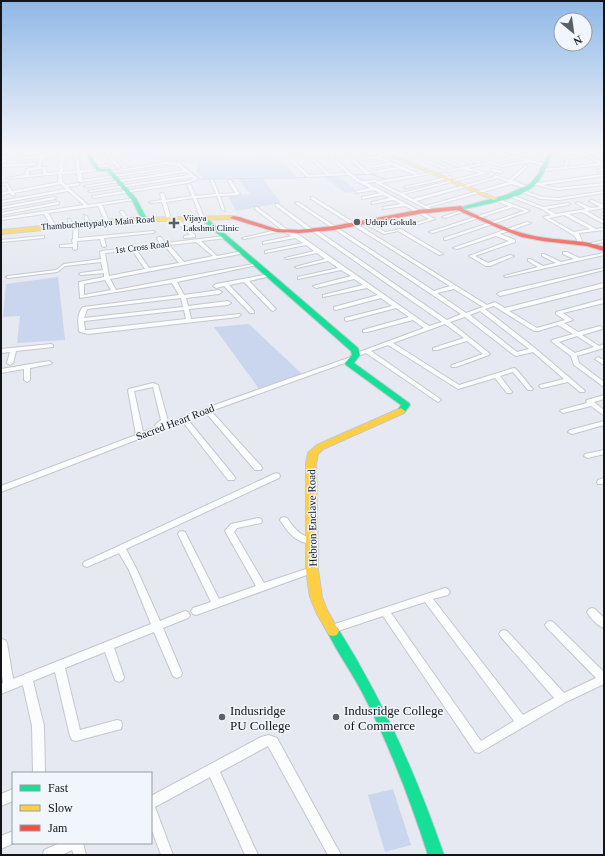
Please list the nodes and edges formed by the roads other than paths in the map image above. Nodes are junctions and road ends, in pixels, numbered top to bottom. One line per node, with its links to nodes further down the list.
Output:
1 (11, 192): 18 (street); 32 (street)
2 (60, 192): 19 (street)
3 (71, 192): 46 (street)
4 (103, 192): 25 (street)
5 (114, 192): 39 (street)
6 (126, 192): 69 (street)
7 (192, 192): 27 (street)
8 (217, 192): 23 (street)
9 (237, 192): 23 (street)
10 (379, 192): 21 (street)
11 (396, 192): 22 (street)
12 (405, 192): 22 (street)
13 (445, 192): 33 (street)
14 (478, 192): 31 (street); 57 (street)
15 (517, 192): 24 (street, Thambuchettypalya Main Road)
16 (533, 192): 17 (street)
17 (603, 192)
18 (1, 194)
19 (50, 194): 26 (street); 32 (street)
20 (162, 194): 34 (street)
21 (383, 194): 29 (street); 30 (street)
22 (400, 194): 33 (street)
23 (218, 195): 27 (street); 56 (street)
24 (509, 195): 31 (street, Thambuchettypalya Main Road); 52 (street)
25 (94, 197)
26 (54, 198): 38 (street); 49 (street)
27 (194, 198): 34 (street); 67 (street)
28 (312, 198): 79 (street)
29 (363, 198)
30 (393, 199): 41 (street); 45 (street)
31 (494, 199): 48 (street); 58 (street, Thambuchettypalya Main Road)
32 (16, 200): 36 (street)
33 (413, 200): 57 (street)
34 (164, 201): 37 (street); 70 (street)
35 (591, 201): 55 (street)
36 (1, 202)
37 (151, 202)
38 (58, 203): 53 (street); 62 (street)
39 (108, 203): 42 (street); 54 (street)
40 (297, 203): 81 (street)
41 (373, 203)
42 (99, 204): 46 (street); 71 (street)
43 (568, 204): 52 (street)
44 (578, 204): 55 (street)
45 (404, 205): 51 (street); 57 (street)
46 (87, 206): 53 (street)
47 (277, 206): 83 (street)
48 (512, 206): 66 (street); 76 (street)
49 (1, 208)
50 (256, 208): 90 (street)
51 (384, 208)
52 (543, 208): 63 (street)
53 (63, 209): 60 (street)
54 (113, 209)
55 (590, 209): 59 (street)
56 (224, 210)
57 (422, 210): 58 (street, Thambuchettypalya Main Road); 75 (street, Thambuchettypalya Main Road); 78 (street)
58 (462, 210): 65 (street); 66 (street)
59 (582, 210): 61 (street); 72 (street)
60 (45, 212): 64 (street); 80 (street)
61 (564, 213): 63 (street); 85 (street)
62 (1, 214)
63 (555, 215): 98 (street)
64 (16, 216): 68 (street); 73 (street)
65 (444, 216)
66 (478, 216): 76 (street); 89 (street)
67 (202, 217): 70 (street, Thambuchettypalya Main Road); 86 (street, Thambuchettypalya Main Road); 93 (street, Hebron Enclave Road)
68 (1, 219)
69 (144, 219): 70 (street, Thambuchettypalya Main Road); 71 (street, Thambuchettypalya Main Road)
70 (173, 219): 96 (street)
71 (107, 221): 74 (street, Thambuchettypalya Main Road)
72 (603, 222)
73 (19, 223)
74 (72, 223): 80 (street, Thambuchettypalya Main Road); 107 (street)
75 (367, 223): 79 (street, Thambuchettypalya Main Road); 117 (street)
76 (494, 223): 84 (street); 99 (street)
77 (529, 223): 84 (street)
78 (413, 224)
79 (353, 225): 81 (street, Thambuchettypalya Main Road); 150 (street)
80 (54, 226): 87 (street, Thambuchettypalya Main Road)
81 (334, 227): 83 (street, Thambuchettypalya Main Road); 153 (street)
82 (604, 229): 85 (street)
83 (312, 230): 90 (street, Thambuchettypalya Main Road); 173 (street)
84 (510, 230): 91 (street); 98 (street)
85 (595, 230): 98 (street)
86 (276, 231): 90 (street, Thambuchettypalya Main Road); 97 (street)
87 (1, 232)
88 (153, 232): 94 (street)
89 (431, 232)
90 (291, 233): 103 (street); 106 (street)
91 (496, 234): 111 (street); 120 (street)
92 (42, 237): 101 (street)
93 (225, 237): 100 (street, 1st Cross Road); 113 (street, Hebron Enclave Road)
94 (102, 238): 107 (street); 109 (street)
95 (159, 238): 105 (street)
96 (179, 238)
97 (244, 238)
98 (578, 238): 104 (street)
99 (446, 239)
100 (197, 240): 105 (street, 1st Cross Road); 121 (street)
101 (1, 241)
102 (604, 241): 104 (street)
103 (265, 243)
104 (593, 243): 112 (street)
105 (164, 244): 110 (street, 1st Cross Road); 127 (street)
106 (307, 244): 114 (street); 115 (street)
107 (74, 245): 108 (street)
108 (62, 246)
109 (104, 246)
110 (133, 248): 123 (street, 1st Cross Road); 134 (street)
111 (455, 248)
112 (604, 249)
113 (243, 252): 121 (street); 128 (street, Hebron Enclave Road)
114 (268, 252)
115 (318, 252): 122 (street); 124 (street)
116 (565, 253): 126 (street)
117 (440, 254)
118 (604, 254): 126 (street)
119 (544, 255): 129 (street)
120 (512, 256)
121 (216, 257): 127 (street)
122 (287, 258)
123 (103, 260): 135 (street, 1st Cross Road); 139 (street)
124 (330, 260): 130 (street); 131 (street)
125 (530, 260): 132 (street)
126 (579, 260): 129 (street)
127 (183, 264): 134 (street)
128 (257, 264): 137 (street, Hebron Enclave Road); 144 (street)
129 (561, 264): 132 (street)
130 (297, 267)
131 (342, 268): 140 (street); 142 (street)
132 (543, 268): 138 (street)
133 (604, 269): 154 (street)
134 (148, 270): 141 (street)
135 (106, 271): 136 (street); 141 (street, 1st Cross Road)
136 (81, 274)
137 (269, 275): 143 (street); 189 (street, Hebron Enclave Road)
138 (506, 276)
139 (8, 277)
140 (355, 277): 148 (street); 149 (street)
141 (107, 278): 151 (street, 1st Cross Road); 151 (street)
142 (300, 278)
143 (245, 280): 145 (street); 164 (street)
144 (174, 281): 151 (street); 157 (street)
145 (225, 284): 147 (street); 166 (street)
146 (604, 285): 165 (street)
147 (216, 286)
148 (316, 286)
149 (367, 286): 155 (street); 156 (street)
150 (454, 287): 153 (street); 163 (street)
151 (114, 291)
152 (220, 292): 157 (street)
153 (433, 293): 167 (street)
154 (500, 294)
155 (325, 296)
156 (382, 296): 160 (street); 162 (street)
157 (183, 297): 161 (street); 170 (street)
158 (604, 301): 175 (street)
159 (228, 303): 161 (street)
160 (397, 306): 169 (street); 172 (street)
161 (186, 308): 170 (street); 171 (street)
162 (336, 308)
163 (484, 308): 165 (street); 167 (street, Sacred Heart Road); 185 (street)
164 (273, 309)
165 (504, 310): 175 (street)
166 (252, 312)
167 (466, 314): 173 (street, Sacred Heart Road); 185 (street)
168 (238, 315): 171 (street)
169 (413, 318): 176 (street); 177 (street)
170 (81, 320): 171 (street)
171 (189, 320)
172 (347, 320)
173 (446, 322): 176 (street, Sacred Heart Road); 179 (street)
174 (604, 322): 178 (street)
175 (559, 323): 178 (street)
176 (428, 328): 180 (street, Sacred Heart Road)
177 (365, 331)
178 (578, 335): 182 (street); 188 (street)
179 (468, 339): 183 (street); 194 (street)
180 (389, 343): 187 (street, Sacred Heart Road); 197 (street)
181 (51, 346): 184 (street)
182 (602, 347): 188 (street)
183 (435, 349)
184 (13, 350): 186 (street); 191 (street)
185 (534, 350): 199 (street)
186 (1, 351)
187 (367, 351): 189 (street, Sacred Heart Road); 206 (street)
188 (574, 355): 200 (street)
189 (354, 357): 208 (street, Sacred Heart Road); 224 (street, Hebron Enclave Road)
190 (598, 359): 193 (street)
191 (10, 363)
192 (49, 363): 195 (street)
193 (604, 363)
194 (454, 366)
195 (27, 367): 196 (street); 198 (street)
196 (1, 371)
197 (496, 376): 202 (street); 204 (street)
198 (27, 380)
199 (569, 380): 201 (street); 203 (street)
200 (604, 385)
201 (542, 386)
202 (530, 389)
203 (582, 391)
204 (509, 392)
205 (604, 397): 207 (street)
206 (438, 400)
207 (592, 404): 209 (street); 210 (street)
208 (207, 410): 211 (street, Sacred Heart Road); 217 (street)
209 (563, 411)
210 (604, 413)
211 (184, 419): 214 (street, Sacred Heart Road); 219 (street)
212 (604, 423): 213 (street)
213 (572, 432)
214 (139, 434): 214 (street); 220 (street, Sacred Heart Road)
215 (604, 452): 216 (street)
216 (588, 456)
217 (258, 468)
218 (276, 476): 225 (street)
219 (231, 478)
220 (1, 489)
221 (284, 520): 224 (street)
222 (258, 521): 228 (street)
223 (182, 534): 231 (street)
224 (312, 542): 227 (street, Hebron Enclave Road)
225 (121, 548): 226 (street); 238 (street)
226 (87, 564)
227 (312, 570): 228 (street); 239 (street, Hebron Enclave Road)
228 (261, 587): 231 (street)
229 (445, 592): 230 (street)
230 (427, 598): 233 (street); 250 (street)
231 (216, 603): 232 (street)
232 (196, 611)
233 (385, 612): 239 (street); 250 (street)
234 (592, 612): 236 (street)
235 (186, 615): 238 (street)
236 (604, 624)
237 (550, 625): 247 (street)
238 (156, 627): 242 (street); 244 (street)
239 (332, 629): 267 (street, Hebron Enclave Road)
240 (504, 634): 249 (street)
241 (2, 643): 248 (street)
242 (108, 646): 243 (street); 245 (street)
243 (59, 666): 246 (street); 251 (street)
244 (177, 673)
245 (119, 677)
246 (27, 679): 248 (street); 253 (street)
247 (604, 679): 249 (street)
248 (5, 687)
249 (562, 699): 250 (street)
250 (522, 722)
251 (117, 725)
252 (212, 770): 256 (street); 265 (street); 266 (street)
253 (39, 772)
254 (12, 795): 255 (street)
255 (1, 800)
256 (152, 802)
257 (152, 814): 264 (street)
258 (12, 838): 259 (street)
259 (1, 843)
260 (71, 844): 262 (street)
261 (76, 844): 263 (street)
262 (49, 855)
263 (80, 855)
264 (167, 855)
265 (252, 855)
266 (335, 855)
267 (436, 855)

